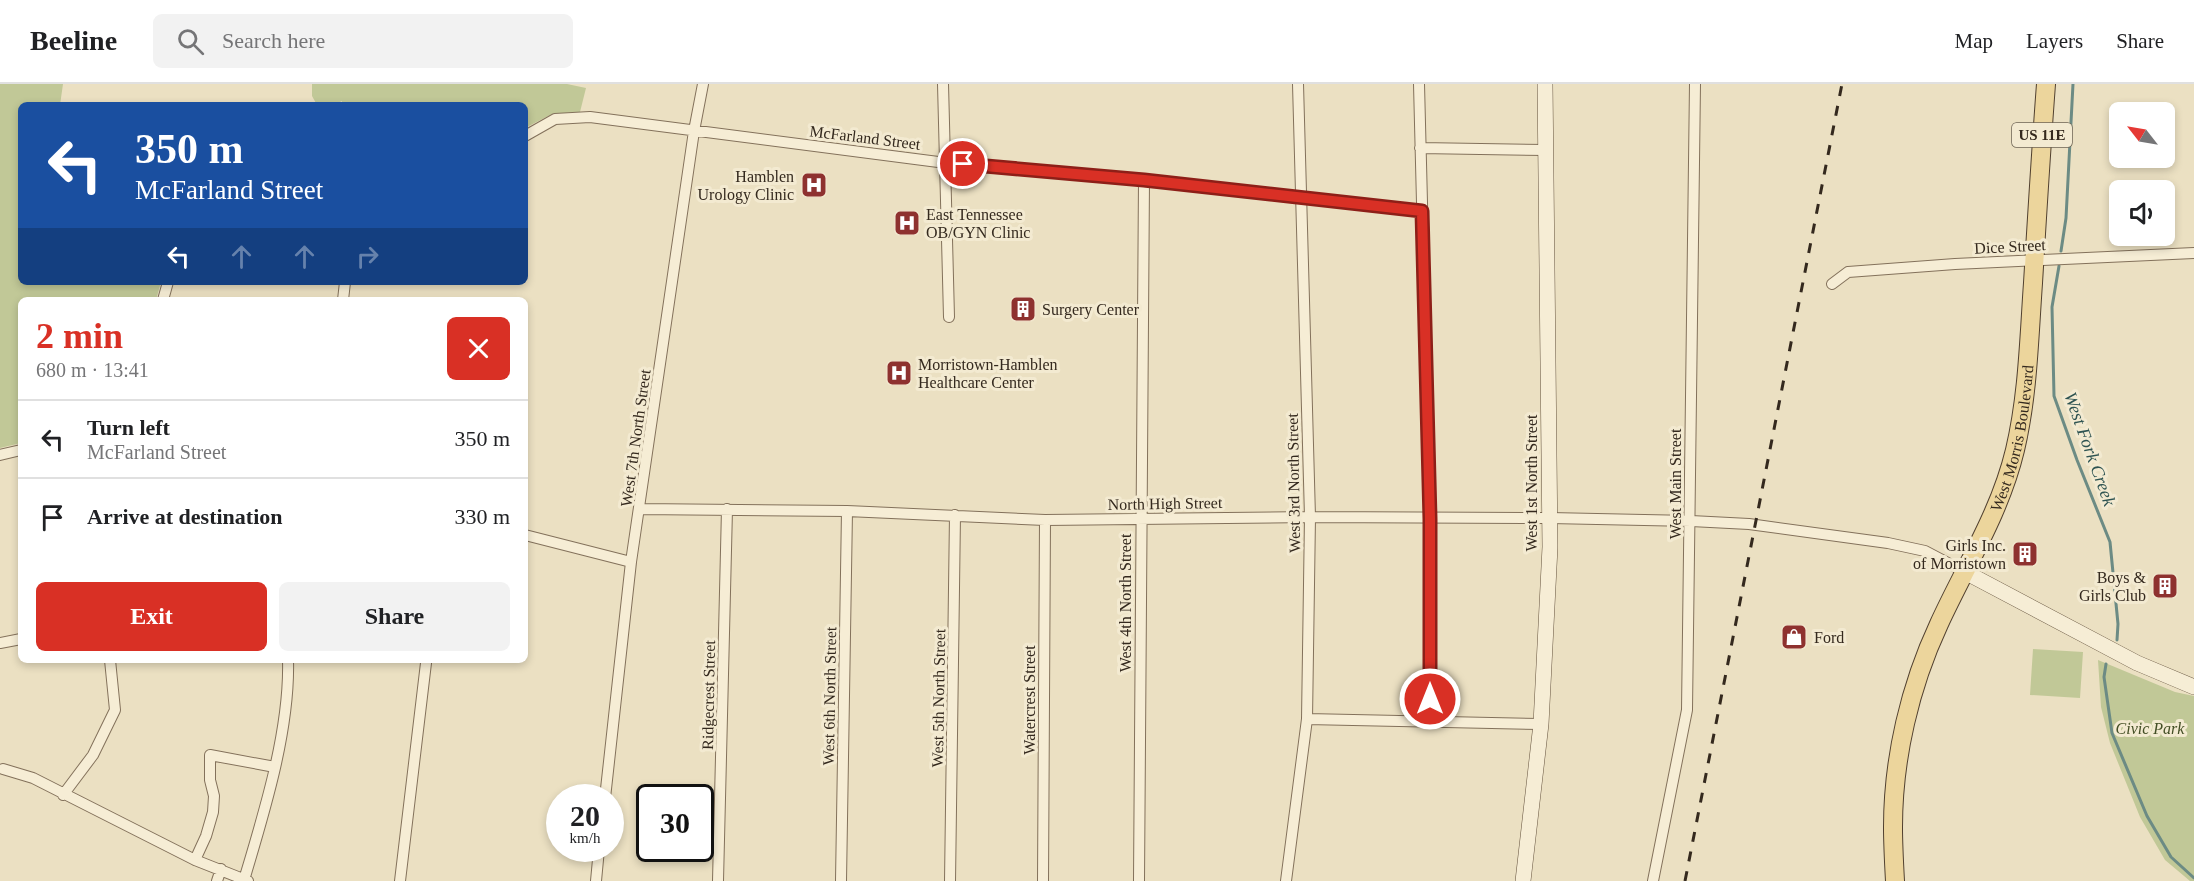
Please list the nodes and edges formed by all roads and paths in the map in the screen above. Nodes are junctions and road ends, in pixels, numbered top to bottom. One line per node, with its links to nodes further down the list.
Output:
1 (703, 84): 8 (street, West 7th North Street)
2 (943, 84): 12 (street)
3 (1298, 84): 14 (street, West 3rd North Street)
4 (1419, 84): 10 (street)
5 (1545, 84): 11 (main road, West 1st North Street)
6 (1695, 84): 31 (street, West Main Street)
7 (2046, 84): 17 (main road, West Morris Boulevard / US 11E)
8 (694, 131): 9 (street, McFarland Street); 12 (street, McFarland Street); 22 (street, West 7th North Street)
9 (528, 134)
10 (1420, 148): 11 (street); 15 (street)
11 (1546, 150): 28 (main road, West 1st North Street)
12 (946, 163): 13 (street, McFarland Street); 19 (street)
13 (1144, 180): 14 (street, McFarland Street); 27 (street, West 4th North Street)
14 (1301, 198): 15 (street, McFarland Street); 26 (street, West 3rd North Street)
15 (1422, 211): 29 (street)
16 (2194, 253): 17 (street, Dice Street)
17 (2034, 261): 18 (street, Dice Street); 34 (main road, West Morris Boulevard / US 11E)
18 (1833, 284)
19 (949, 317)
20 (18, 451): 21 (street)
21 (0, 455)
22 (640, 509): 23 (street, North High Street); 33 (street, West 7th North Street)
23 (727, 509): 24 (street, North High Street); 55 (street, Ridgecrest Street)
24 (847, 511): 25 (street, North High Street); 56 (street, West 6th North Street)
25 (956, 515): 30 (street, North High Street); 57 (street, West 5th North Street)
26 (1310, 517): 27 (street, North High Street); 29 (street, North High Street); 41 (street, West 3rd North Street)
27 (1141, 518): 30 (street, North High Street); 59 (street, West 4th North Street)
28 (1550, 518): 29 (street, North High Street); 31 (street, North High Street); 43 (main road, West 1st North Street)
29 (1430, 519): 42 (street)
30 (1045, 520): 58 (street, Watercrest Street)
31 (1690, 521): 34 (street, North High Street); 62 (street, West Main Street)
32 (528, 536): 33 (street)
33 (631, 562): 46 (street, West 7th North Street)
34 (1965, 572): 40 (main road); 63 (main road, West Morris Boulevard / US 11E)
35 (18, 640): 36 (street)
36 (0, 644)
37 (110, 663): 47 (street)
38 (288, 663): 45 (street)
39 (426, 663): 53 (street)
40 (2194, 687)
41 (1307, 719): 42 (street); 60 (street, West 3rd North Street)
42 (1430, 722): 43 (street)
43 (1541, 724): 61 (main road, West 1st North Street)
44 (1, 766): 47 (street)
45 (275, 767): 48 (street); 51 (street)
46 (607, 784)
47 (63, 795): 48 (street)
48 (195, 860): 50 (street)
49 (598, 862): 54 (street)
50 (221, 869): 51 (street); 52 (street)
51 (246, 880)
52 (217, 881)
53 (400, 881)
54 (596, 881)
55 (718, 881)
56 (841, 881)
57 (950, 881)
58 (1043, 881)
59 (1139, 881)
60 (1286, 881)
61 (1523, 881)
62 (1653, 881)
63 (1895, 881)

